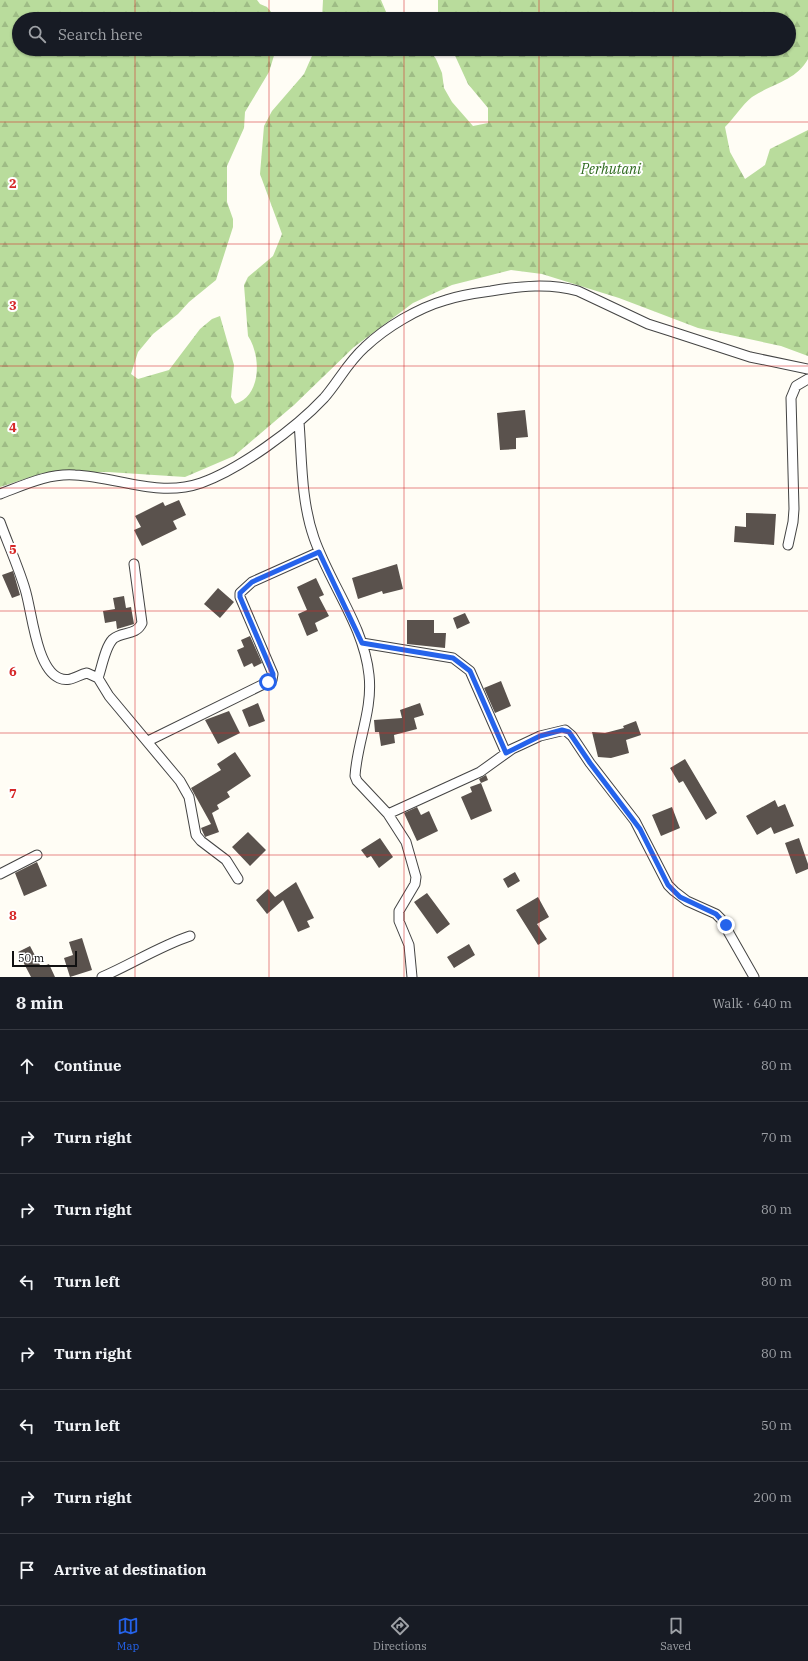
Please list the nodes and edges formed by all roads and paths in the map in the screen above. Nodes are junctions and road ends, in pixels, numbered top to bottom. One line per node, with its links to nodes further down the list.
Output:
1 (808, 369): 3 (street)
2 (808, 379): 6 (street)
3 (299, 422): 4 (street); 7 (street)
4 (0, 494)
5 (0, 522): 10 (street)
6 (788, 545)
7 (319, 552): 9 (street); 11 (street)
8 (134, 564): 10 (street)
9 (362, 643): 12 (street); 13 (street)
10 (98, 678): 11 (street)
11 (148, 741): 16 (street)
12 (506, 753): 13 (street); 20 (street)
13 (388, 814): 19 (street)
14 (37, 856): 15 (street)
15 (0, 874)
16 (238, 879)
17 (190, 936): 18 (street)
18 (102, 977)
19 (412, 977)
20 (754, 977)

